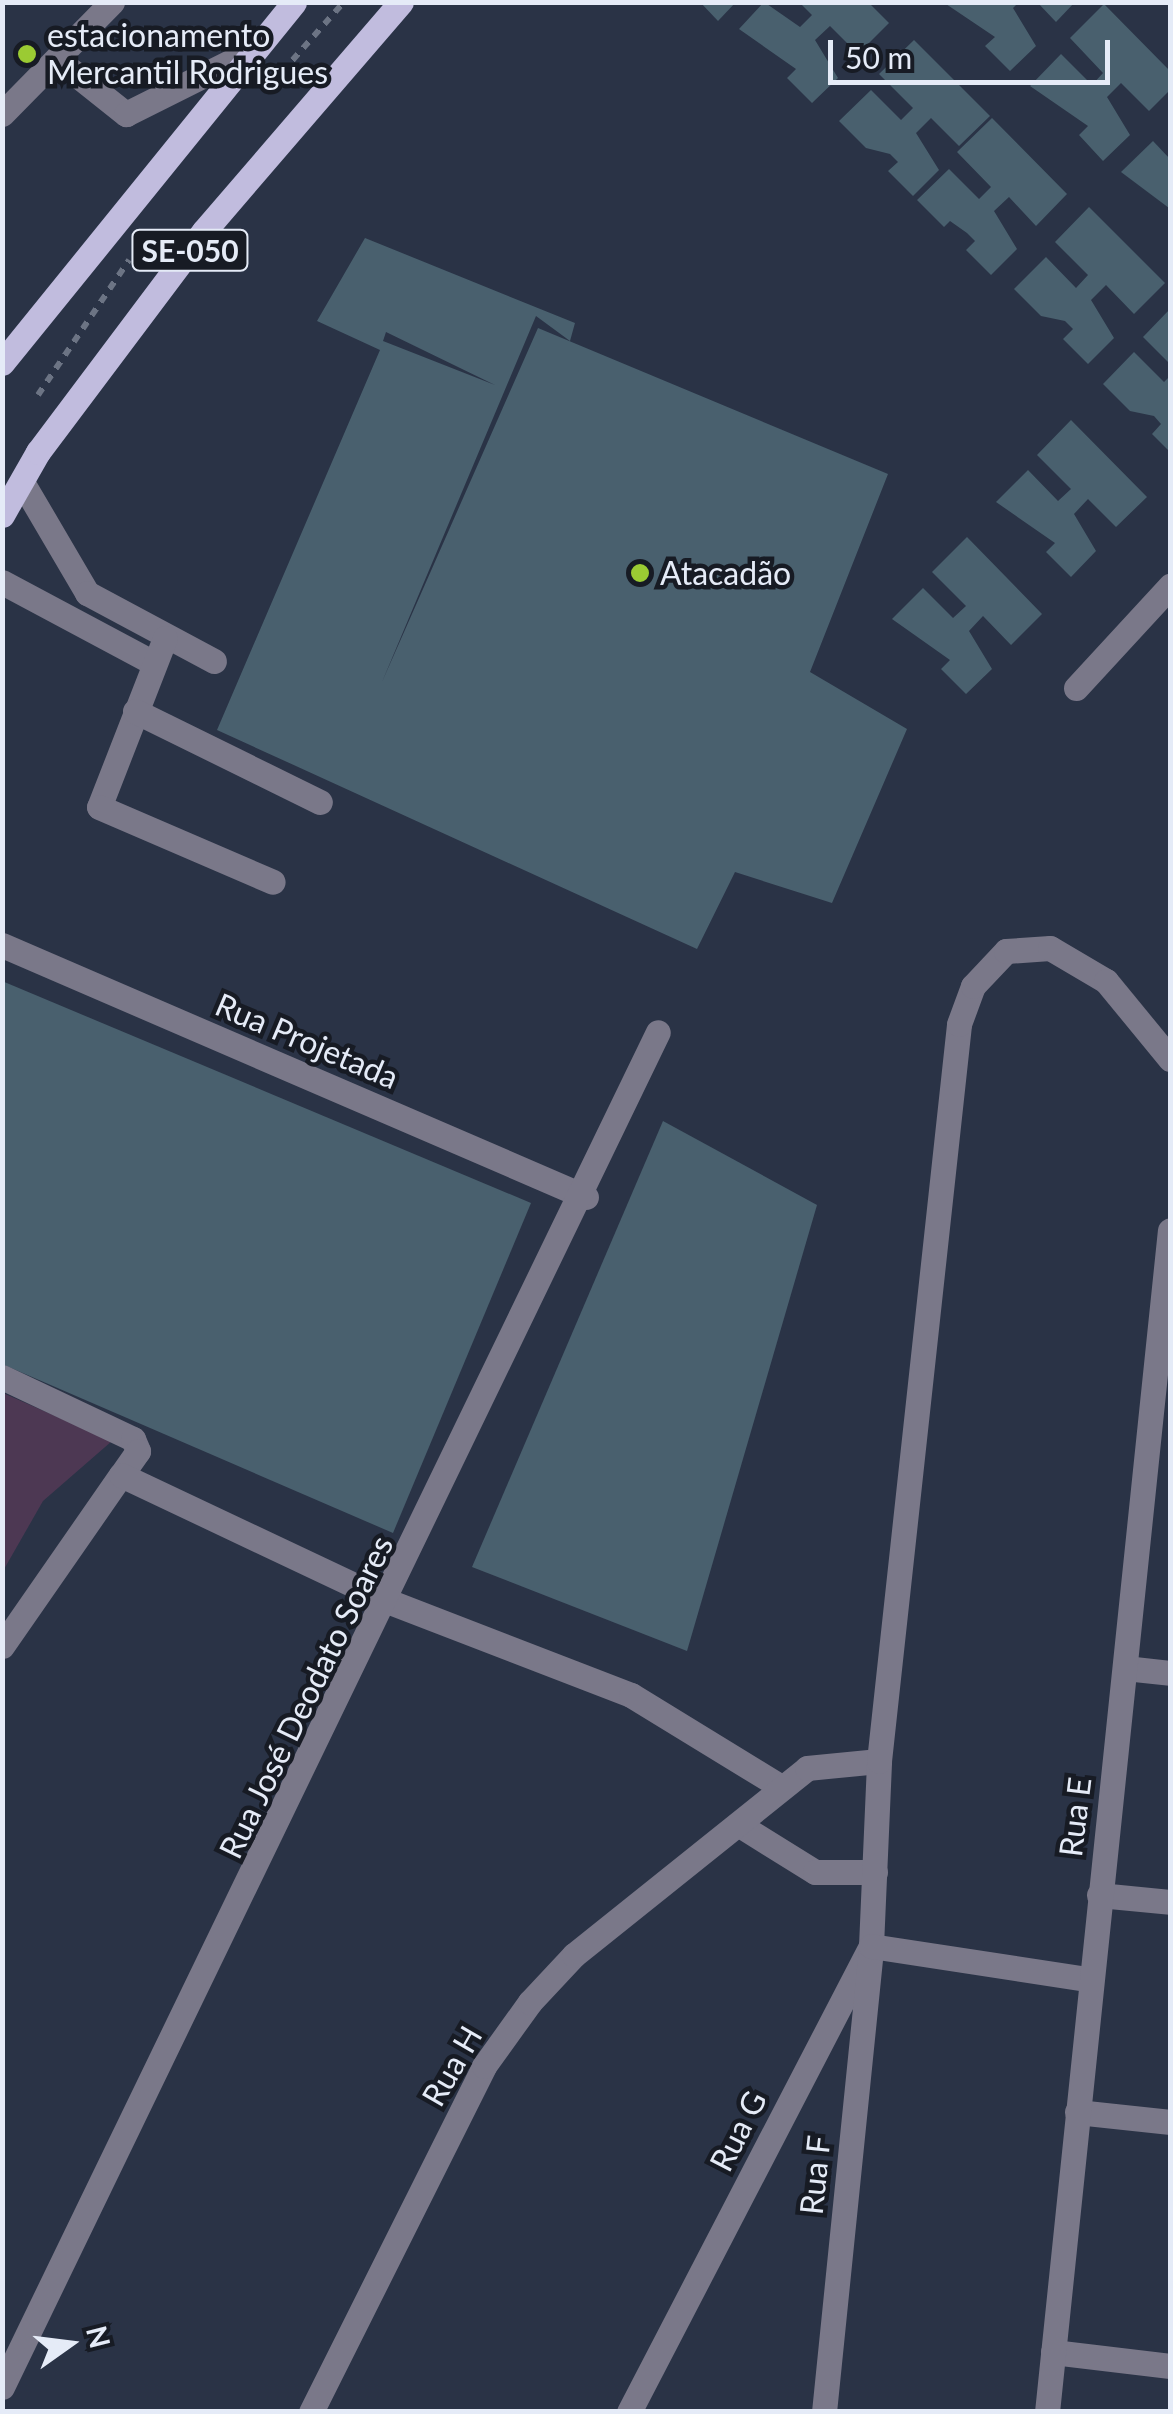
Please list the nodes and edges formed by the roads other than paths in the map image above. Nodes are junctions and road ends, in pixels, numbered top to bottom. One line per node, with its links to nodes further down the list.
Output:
1 (112, 2): 5 (street)
2 (294, 2): 4 (main road, SE-050)
3 (401, 2): 8 (main road, SE-050)
4 (252, 51): 5 (street); 7 (main road, SE-050)
5 (58, 60): 6 (street)
6 (2, 114)
7 (3, 361)
8 (22, 482): 9 (main road, SE-050); 12 (street)
9 (2, 516)
10 (2, 582): 14 (street)
11 (1170, 586): 15 (street)
12 (165, 638): 13 (street); 14 (street)
13 (214, 661)
14 (154, 663): 16 (street)
15 (1076, 688)
16 (136, 712): 17 (street); 18 (street)
17 (320, 802)
18 (273, 882)
19 (2, 945): 22 (street, Rua Projetada)
20 (658, 1032): 22 (street, Rua José Deodato Soares)
21 (1170, 1059): 31 (street, Rua G)
22 (586, 1196): 27 (street, Rua José Deodato Soares)
23 (1170, 1230): 25 (street, Rua E)
24 (2, 1377): 26 (street)
25 (1162, 1447): 29 (street, Rua E)
26 (121, 1475): 27 (street); 28 (street)
27 (390, 1602): 32 (street); 43 (street, Rua José Deodato Soares)
28 (2, 1646)
29 (1125, 1668): 30 (street); 35 (street, Rua E)
30 (1170, 1673)
31 (878, 1761): 32 (street, Rua H); 34 (street, Rua G)
32 (781, 1787): 33 (street, Rua H)
33 (741, 1826): 34 (street); 44 (street, Rua H)
34 (874, 1872): 37 (street, Rua G)
35 (1099, 1895): 36 (street); 38 (street, Rua E)
36 (1170, 1902)
37 (871, 1946): 38 (street); 45 (street, Rua G); 46 (street, Rua F)
38 (1087, 1979): 39 (street, Rua E)
39 (1077, 2112): 40 (street); 41 (street, Rua E)
40 (1170, 2122)
41 (1053, 2352): 42 (street); 47 (street, Rua E)
42 (1170, 2366)
43 (2, 2387)
44 (311, 2412)
45 (629, 2412)
46 (824, 2412)
47 (1047, 2412)

